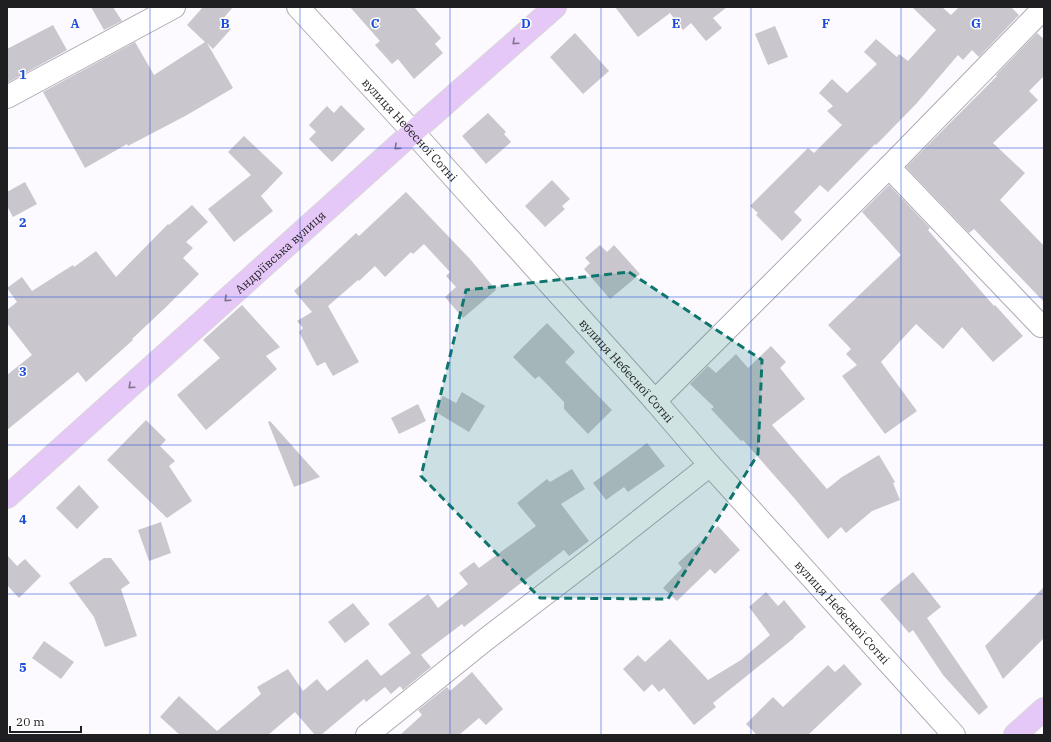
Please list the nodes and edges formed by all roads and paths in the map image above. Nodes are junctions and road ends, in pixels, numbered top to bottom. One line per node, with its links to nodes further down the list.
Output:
1 (174, 7): 5 (street)
2 (298, 7): 6 (street, вулиця Небесної Сотні)
3 (555, 7): 6 (main road, Андріївська вулиця, one-way to 6)
4 (1044, 8): 7 (street)
5 (7, 97)
6 (413, 132): 9 (street, вулиця Небесної Сотні); 11 (main road, Андріївська вулиця, one-way to 11)
7 (889, 167): 8 (street); 9 (street)
8 (1041, 326)
9 (655, 401): 10 (street, вулиця Небесної Сотні)
10 (710, 464): 13 (street); 14 (street, вулиця Небесної Сотні)
11 (7, 498)
12 (1044, 709): 15 (main road)
13 (367, 735)
14 (954, 735)
15 (1015, 735)

